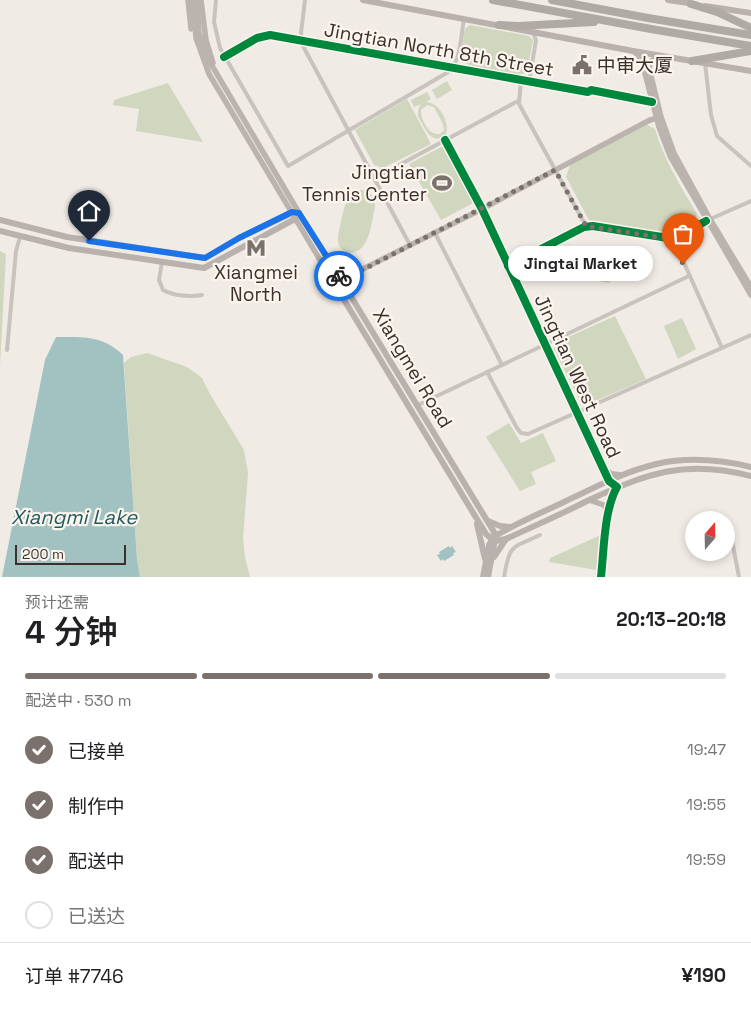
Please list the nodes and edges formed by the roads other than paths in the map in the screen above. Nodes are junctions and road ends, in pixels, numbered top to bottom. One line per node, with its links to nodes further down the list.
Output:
1 (188, 0): 30 (main road)
2 (193, 0): 20 (main road, Xiangmei Road)
3 (197, 0): 20 (main road, Xiangmei Road)
4 (201, 0): 30 (main road)
5 (216, 0): 25 (street)
6 (305, 0): 19 (street)
7 (363, 0): 13 (main road)
8 (494, 0): 14 (highway)
9 (552, 0): 18 (highway)
10 (671, 0): 11 (main road)
11 (691, 4): 12 (main road); 16 (highway)
12 (751, 13)
13 (464, 19): 15 (main road); 28 (street)
14 (606, 21): 15 (highway); 21 (highway)
15 (499, 24): 17 (main road)
16 (751, 28)
17 (531, 32): 22 (main road); 32 (street)
18 (751, 34)
19 (301, 40): 25 (street, Jingtian North 8th Street); 28 (street, Jingtian North 8th Street); 36 (street)
20 (200, 43): 30 (main road, Xiangmei Road)
21 (751, 46)
22 (633, 51): 24 (main road); 34 (main road)
23 (751, 51): 26 (highway)
24 (661, 56): 26 (main road); 35 (main road)
25 (224, 57): 36 (street)
26 (692, 61): 27 (main road)
27 (705, 63): 29 (main road); 38 (street)
28 (454, 68): 31 (street, Jingtian North 8th Street); 36 (street)
29 (751, 71)
30 (212, 73): 43 (main road, Xiangmei Road)
31 (521, 80): 32 (street, Jingtian North 8th Street); 33 (street)
32 (529, 82): 34 (street, Jingtian North 8th Street)
33 (518, 101): 37 (street); 39 (street)
34 (652, 102): 35 (main road)
35 (659, 117): 39 (main road); 45 (main road)
36 (349, 130): 40 (street)
37 (445, 140): 40 (street); 42 (street, Jingtian West Road)
38 (751, 166)
39 (555, 170): 42 (main road); 46 (street)
40 (375, 178): 51 (street)
41 (751, 201): 45 (street)
42 (482, 209): 48 (main road); 53 (main road, Jingtian West Road)
43 (295, 215): 44 (main road); 52 (main road); 54 (main road, Xiangmei Road); 56 (main road, Xiangmei Road)
44 (0, 220)
45 (708, 220): 50 (street); 58 (main road); 60 (main road)
46 (586, 226): 50 (street); 53 (street)
47 (0, 231): 49 (main road)
48 (436, 232): 51 (main road); 67 (street)
49 (20, 237): 52 (main road); 66 (street)
50 (673, 238): 55 (street)
51 (410, 245): 56 (main road)
52 (162, 262): 59 (street)
53 (508, 266): 63 (main road, Jingtian West Road)
54 (329, 275): 56 (main road); 57 (main road, Xiangmei Road)
55 (689, 276): 63 (street); 65 (street)
56 (342, 280): 57 (main road); 62 (main road, Xiangmei Road)
57 (334, 283): 64 (main road, Xiangmei Road)
58 (751, 287)
59 (202, 295)
60 (751, 296)
61 (751, 335): 65 (street)
62 (380, 342): 64 (main road); 69 (main road, Xiangmei Road)
63 (545, 344): 67 (street); 70 (main road, Jingtian West Road)
64 (373, 348): 79 (main road, Xiangmei Road)
65 (722, 348): 70 (street)
66 (7, 350)
67 (503, 364): 68 (street)
68 (487, 372): 69 (street); 70 (street)
69 (418, 405): 82 (main road, Xiangmei Road)
70 (578, 412): 72 (main road, Jingtian West Road)
71 (751, 467): 73 (main road)
72 (604, 468): 73 (main road); 75 (main road, Jingtian West Road); 76 (main road)
73 (623, 474): 75 (main road)
74 (751, 476): 77 (main road)
75 (609, 481): 76 (main road); 77 (main road, Jingtian West Road)
76 (598, 486): 80 (main road)
77 (618, 487): 78 (main road); 81 (main road)
78 (589, 500): 81 (main road); 83 (main road)
79 (474, 514): 86 (main road, Xiangmei Road); 90 (main road)
80 (541, 514): 83 (main road); 84 (main road)
81 (608, 516): 94 (main road)
82 (485, 518): 84 (main road); 86 (main road, Xiangmei Road)
83 (544, 521): 87 (main road)
84 (516, 526): 86 (main road)
85 (540, 536): 93 (street)
86 (494, 539): 87 (main road); 89 (main road); 90 (main road)
87 (506, 539): 89 (main road)
88 (735, 556): 95 (street)
89 (491, 563): 92 (main road)
90 (485, 568): 91 (main road)
91 (483, 577)
92 (488, 577)
93 (504, 577)
94 (600, 577)
95 (739, 577)

